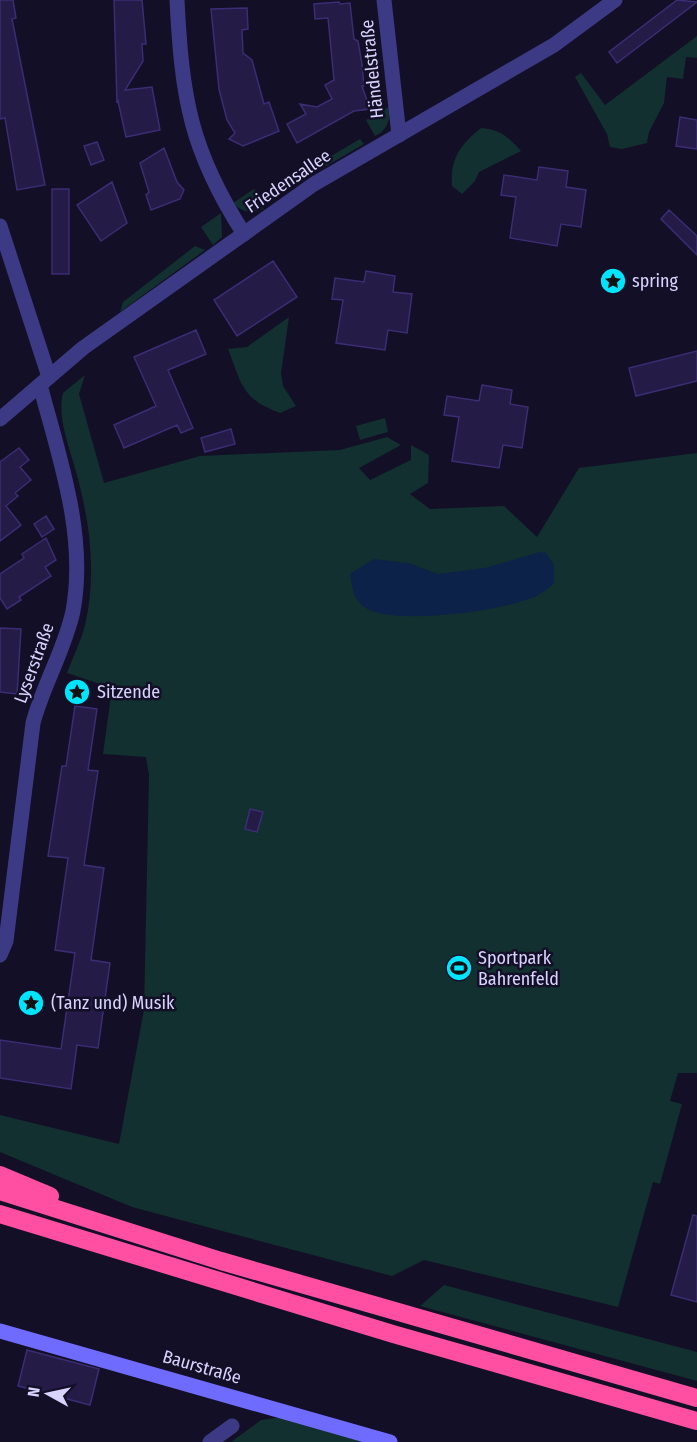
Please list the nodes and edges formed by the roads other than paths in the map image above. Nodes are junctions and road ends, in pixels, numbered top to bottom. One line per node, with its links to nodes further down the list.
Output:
1 (177, 0): 6 (street)
2 (384, 0): 4 (street, Händelstraße)
3 (615, 0): 4 (street, Friedensallee)
4 (399, 135): 6 (street, Friedensallee)
5 (0, 226): 7 (street, Lyserstraße)
6 (244, 234): 7 (street, Friedensallee)
7 (45, 381): 8 (street, Friedensallee); 9 (street, Lyserstraße)
8 (0, 419)
9 (0, 955)
10 (0, 1175): 13 (highway)
11 (0, 1191): 13 (highway)
12 (0, 1214): 16 (highway)
13 (137, 1235): 15 (highway)
14 (2, 1331): 19 (main road, Baurstraße)
15 (697, 1398)
16 (697, 1421)
17 (232, 1426): 18 (street)
18 (210, 1442)
19 (390, 1442)

